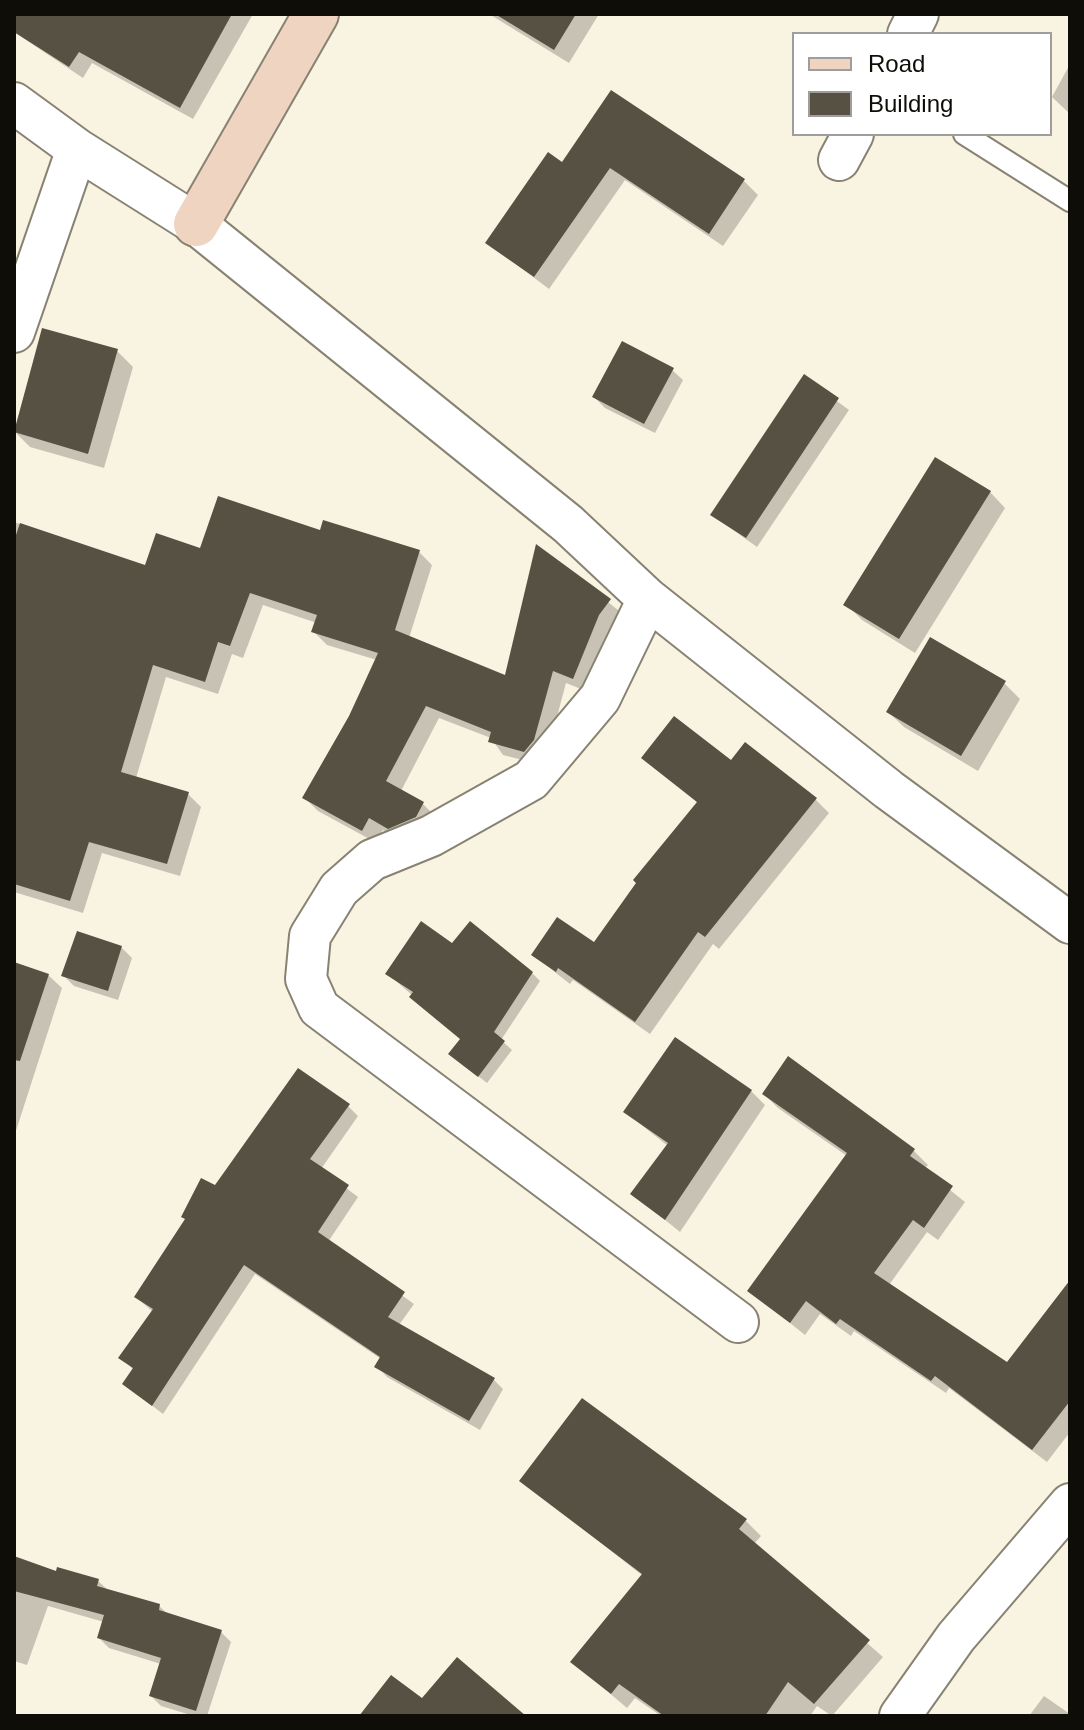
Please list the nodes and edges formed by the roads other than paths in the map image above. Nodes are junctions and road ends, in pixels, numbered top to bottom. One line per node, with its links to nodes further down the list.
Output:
1 (316, 14): 8 (street)
2 (918, 14): 3 (street)
3 (909, 32)
4 (14, 103): 6 (street)
5 (967, 136): 7 (lane)
6 (77, 149): 8 (street); 9 (street)
7 (1070, 201)
8 (196, 224): 10 (street)
9 (14, 332)
10 (648, 599): 11 (street); 12 (street)
11 (1070, 923)
12 (738, 1322)
13 (1070, 1504): 14 (street)
14 (900, 1716)

